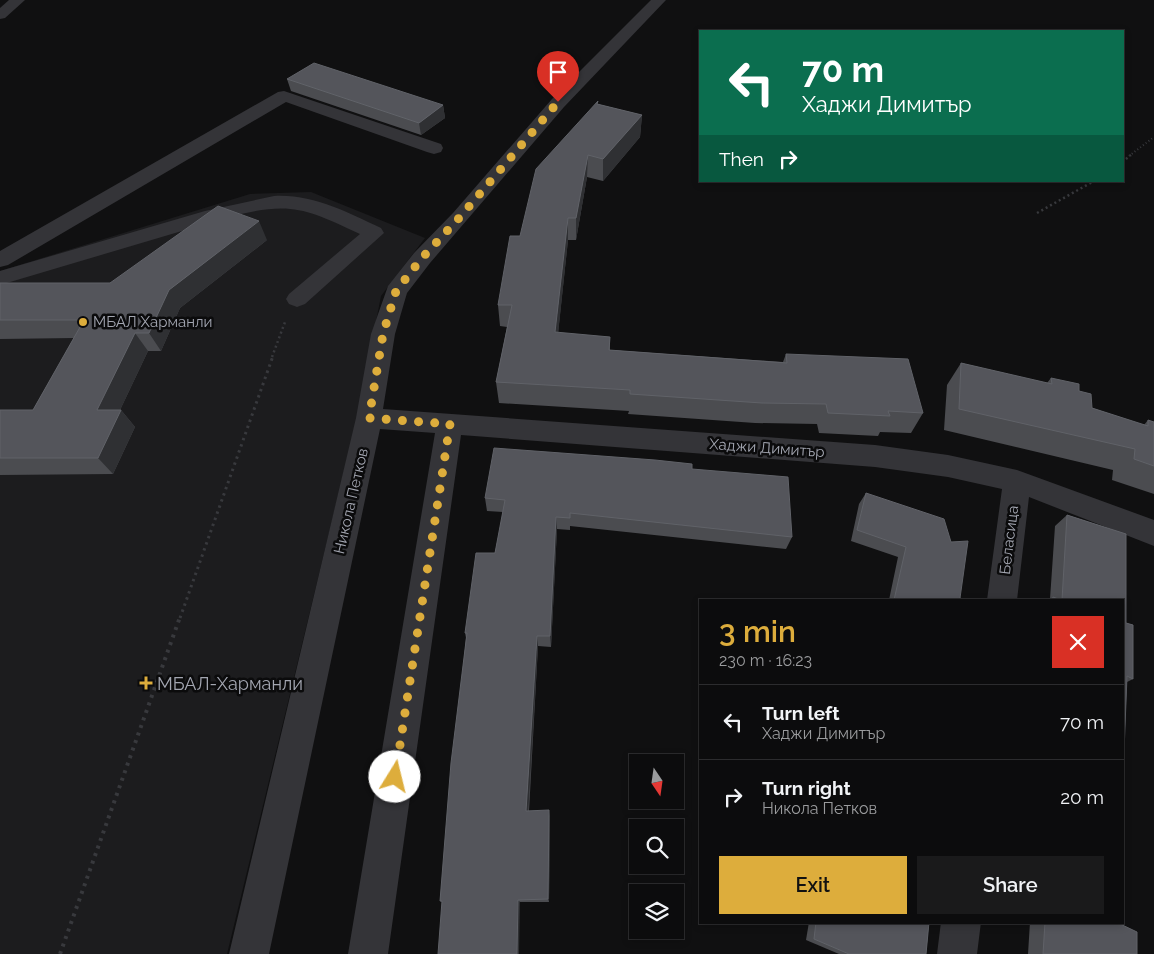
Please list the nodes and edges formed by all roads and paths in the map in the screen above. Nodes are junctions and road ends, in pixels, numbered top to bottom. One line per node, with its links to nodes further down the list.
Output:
1 (18, 0): 3 (street)
2 (658, 0): 12 (street, Никола Петков)
3 (0, 15)
4 (1154, 137): 6 (path)
5 (434, 148): 9 (street)
6 (1124, 160)
7 (1092, 182): 8 (path)
8 (1037, 213)
9 (0, 260)
10 (0, 278): 11 (street)
11 (297, 299): 18 (path)
12 (369, 418): 13 (street, Хаджи Димитър); 19 (street, Никола Петков)
13 (450, 424): 14 (street, Хаджи Димитър); 20 (street)
14 (1017, 481): 15 (street, Хаджи Димитър); 16 (street, Беласица)
15 (1154, 533)
16 (1002, 599)
17 (961, 924): 21 (street)
18 (60, 954)
19 (249, 954)
20 (368, 954)
21 (957, 954)

